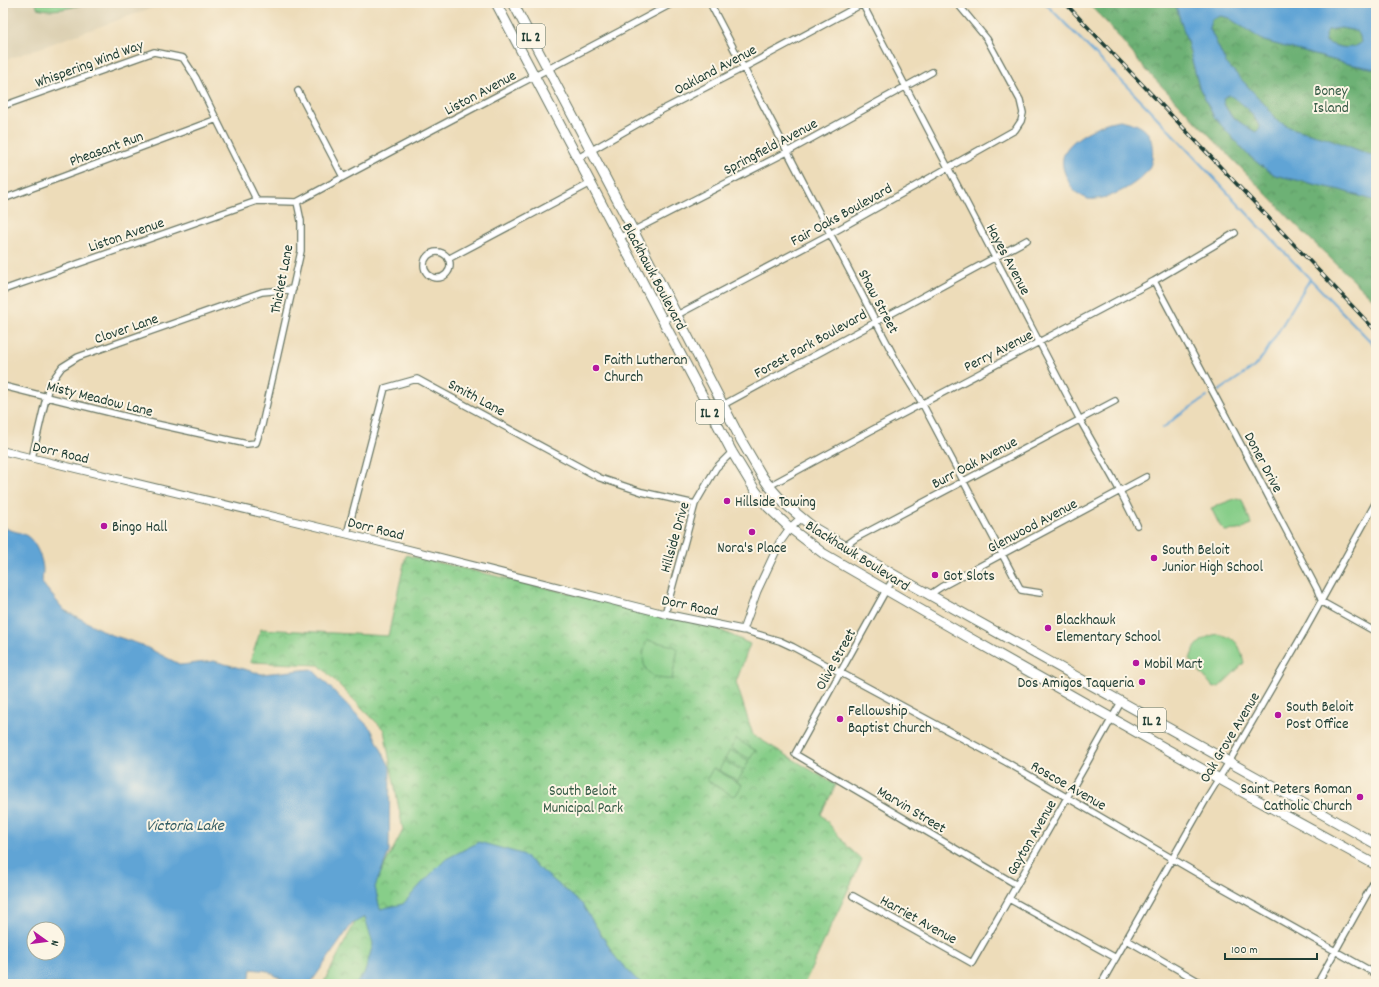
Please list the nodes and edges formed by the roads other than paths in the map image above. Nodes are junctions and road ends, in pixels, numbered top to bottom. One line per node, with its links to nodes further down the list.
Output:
1 (496, 3): 10 (main road, Blackhawk Boulevard / IL 2)
2 (513, 3): 8 (main road, Blackhawk Boulevard / IL 2)
3 (673, 3): 8 (street, Liston Avenue)
4 (710, 3): 7 (street, Shaw Street)
5 (863, 3): 7 (street, Oakland Avenue); 11 (street, Hayes Avenue)
6 (957, 3): 18 (street, Fair Oaks Boulevard)
7 (745, 68): 15 (street, Oakland Avenue); 16 (street, Shaw Street)
8 (549, 70): 10 (street, Liston Avenue); 15 (main road, Blackhawk Boulevard / IL 2)
9 (932, 72): 11 (street, Springfield Avenue)
10 (535, 77): 17 (main road, Blackhawk Boulevard / IL 2); 19 (street, Liston Avenue)
11 (906, 86): 16 (street, Springfield Avenue); 18 (street, Hayes Avenue)
12 (298, 91): 19 (street)
13 (3, 106): 14 (street, Whispering Wind Way)
14 (217, 119): 21 (street, Pheasant Run); 22 (street)
15 (591, 151): 17 (street, Oakland Avenue); 24 (main road, Blackhawk Boulevard / IL 2)
16 (787, 152): 24 (street, Springfield Avenue); 26 (street, Shaw Street)
17 (578, 158): 20 (main road, Blackhawk Boulevard / IL 2)
18 (947, 168): 26 (street, Fair Oaks Boulevard); 29 (street, Hayes Avenue)
19 (343, 177): 23 (street, Liston Avenue)
20 (591, 183): 27 (main road, Blackhawk Boulevard / IL 2); 30 (street)
21 (3, 199)
22 (257, 200): 23 (street); 33 (street, Liston Avenue)
23 (297, 202): 32 (street, Thicket Lane)
24 (633, 230): 27 (street, Springfield Avenue); 34 (main road, Blackhawk Boulevard / IL 2)
25 (1235, 233): 31 (street, Perry Avenue)
26 (830, 234): 34 (street, Fair Oaks Boulevard); 36 (street, Shaw Street)
27 (619, 238): 35 (main road, Blackhawk Boulevard / IL 2)
28 (1027, 240): 29 (street, Forest Park Boulevard)
29 (995, 258): 36 (street, Forest Park Boulevard); 37 (street, Hayes Avenue)
30 (448, 259): 30 (street)
31 (1154, 281): 37 (street, Perry Avenue); 65 (street, Doner Drive)
32 (293, 289): 39 (street, Clover Lane); 45 (street, Thicket Lane)
33 (3, 290)
34 (677, 315): 35 (street, Fair Oaks Boulevard); 42 (main road, Blackhawk Boulevard / IL 2)
35 (662, 320): 43 (main road, Blackhawk Boulevard / IL 2)
36 (876, 321): 41 (street, Shaw Street); 42 (street, Forest Park Boulevard)
37 (1040, 342): 41 (street, Perry Avenue); 44 (street, Hayes Avenue)
38 (3, 386): 39 (street, Misty Meadow Lane)
39 (46, 397): 45 (street, Misty Meadow Lane); 48 (street, Clover Lane)
40 (1115, 401): 44 (street, Burr Oak Avenue)
41 (922, 403): 50 (street, Shaw Street); 51 (street, Perry Avenue)
42 (724, 404): 43 (street, Forest Park Boulevard); 51 (main road, Blackhawk Boulevard / IL 2)
43 (710, 412): 47 (main road, Blackhawk Boulevard / IL 2)
44 (1080, 420): 50 (street, Burr Oak Avenue); 52 (street, Hayes Avenue)
45 (191, 431)
46 (3, 452): 48 (street, Dorr Road)
47 (732, 452): 54 (street, Hillside Drive); 57 (main road, Blackhawk Boulevard / IL 2)
48 (32, 458): 58 (street, Dorr Road)
49 (1146, 477): 52 (street, Glenwood Avenue)
50 (964, 481): 59 (street, Burr Oak Avenue); 60 (street, Shaw Street)
51 (769, 486): 55 (main road, Blackhawk Boulevard / IL 2)
52 (1120, 491): 56 (street, Hayes Avenue); 60 (street, Glenwood Avenue)
53 (1376, 502): 65 (street, Oak Grove Avenue)
54 (695, 504): 58 (street, Smith Lane); 66 (street, Hillside Drive)
55 (801, 518): 57 (street); 59 (main road, Blackhawk Boulevard / IL 2)
56 (1137, 525)
57 (790, 528): 62 (main road, Blackhawk Boulevard / IL 2); 67 (street)
58 (347, 534): 66 (street, Dorr Road)
59 (845, 546): 61 (main road, Blackhawk Boulevard / IL 2)
60 (1002, 554): 63 (street, Shaw Street); 64 (street, Glenwood Avenue)
61 (896, 576): 62 (street, Olive Street); 64 (main road, Blackhawk Boulevard / IL 2)
62 (886, 590): 69 (street, Olive Street); 71 (main road, Blackhawk Boulevard / IL 2)
63 (1040, 593)
64 (929, 595): 70 (main road, Blackhawk Boulevard / IL 2)
65 (1322, 602): 68 (street); 73 (street, Oak Grove Avenue)
66 (665, 614): 67 (street, Dorr Road)
67 (743, 630): 69 (street, Roscoe Avenue)
68 (1376, 632)
69 (840, 673): 72 (street, Olive Street); 75 (street, Roscoe Avenue)
70 (1121, 702): 71 (street, Gayton Avenue); 73 (main road, Blackhawk Boulevard / IL 2)
71 (1111, 717): 74 (main road, Blackhawk Boulevard / IL 2); 75 (street, Gayton Avenue)
72 (795, 754): 80 (street, Marvin Street)
73 (1229, 762): 74 (street, Oak Grove Avenue); 76 (main road, Blackhawk Boulevard / IL 2)
74 (1219, 778): 77 (street, Oak Grove Avenue); 78 (main road, Blackhawk Boulevard / IL 2)
75 (1067, 798): 77 (street, Roscoe Avenue); 80 (street, Gayton Avenue)
76 (1376, 844)
77 (1172, 859): 83 (street, Oak Grove Avenue); 84 (street, Roscoe Avenue)
78 (1376, 865)
79 (1376, 878): 84 (street)
80 (1017, 885): 82 (street, Gayton Avenue)
81 (853, 896): 86 (street, Harriet Avenue)
82 (1009, 898): 85 (street); 86 (street, Gayton Avenue)
83 (1127, 940): 85 (street, Oak Grove Avenue); 89 (street)
84 (1335, 952): 87 (street, Roscoe Avenue); 90 (street)
85 (1116, 958): 88 (street, Oak Grove Avenue)
86 (972, 963)
87 (1376, 974)
88 (1101, 984)
89 (1203, 984)
90 (1316, 984)

